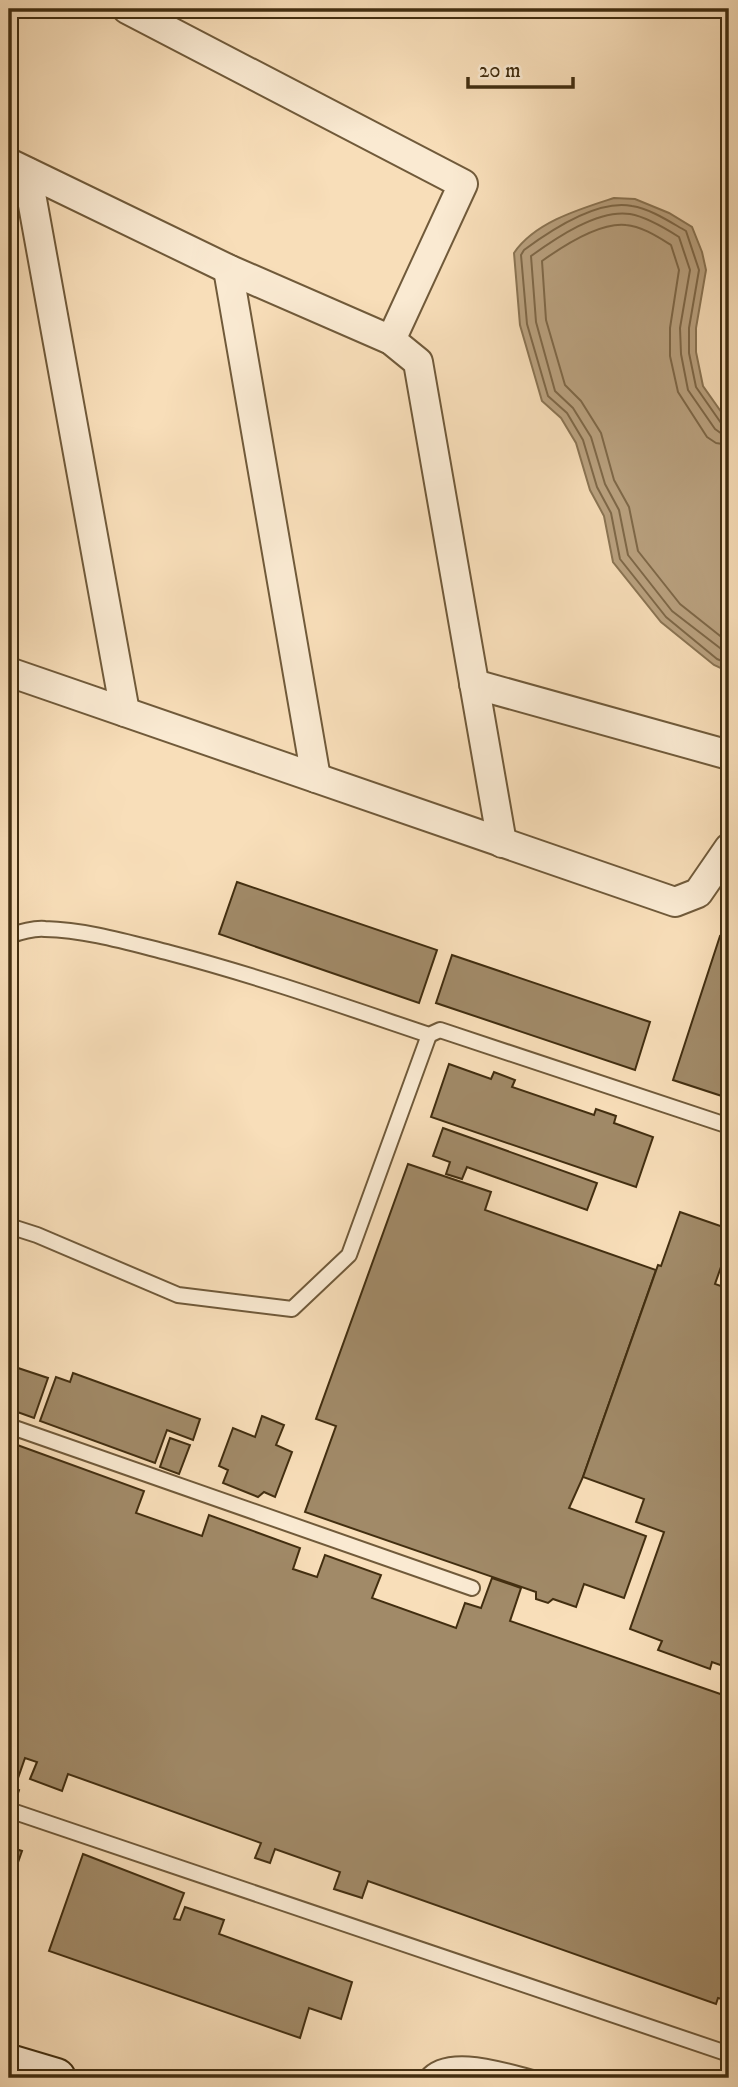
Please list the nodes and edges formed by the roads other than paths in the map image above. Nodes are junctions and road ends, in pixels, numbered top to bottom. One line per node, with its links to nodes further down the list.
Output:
1 (127, 9): 4 (street)
2 (18, 168): 3 (street); 7 (street)
3 (228, 269): 4 (street); 9 (street)
4 (391, 340): 6 (street)
5 (9, 672): 7 (street)
6 (474, 684): 8 (street); 10 (street)
7 (125, 712): 9 (street)
8 (729, 755)
9 (316, 778): 10 (street)
10 (502, 843): 11 (street)
11 (729, 848)
12 (9, 936): 13 (lane)
13 (429, 1035): 14 (lane); 15 (lane)
14 (729, 1126)
15 (9, 1226)
16 (9, 1426): 17 (lane)
17 (472, 1588)
18 (9, 1810): 19 (lane)
19 (729, 2054)
20 (9, 2064): 21 (street)
21 (56, 2078)
22 (426, 2078): 23 (lane)
23 (533, 2078)

